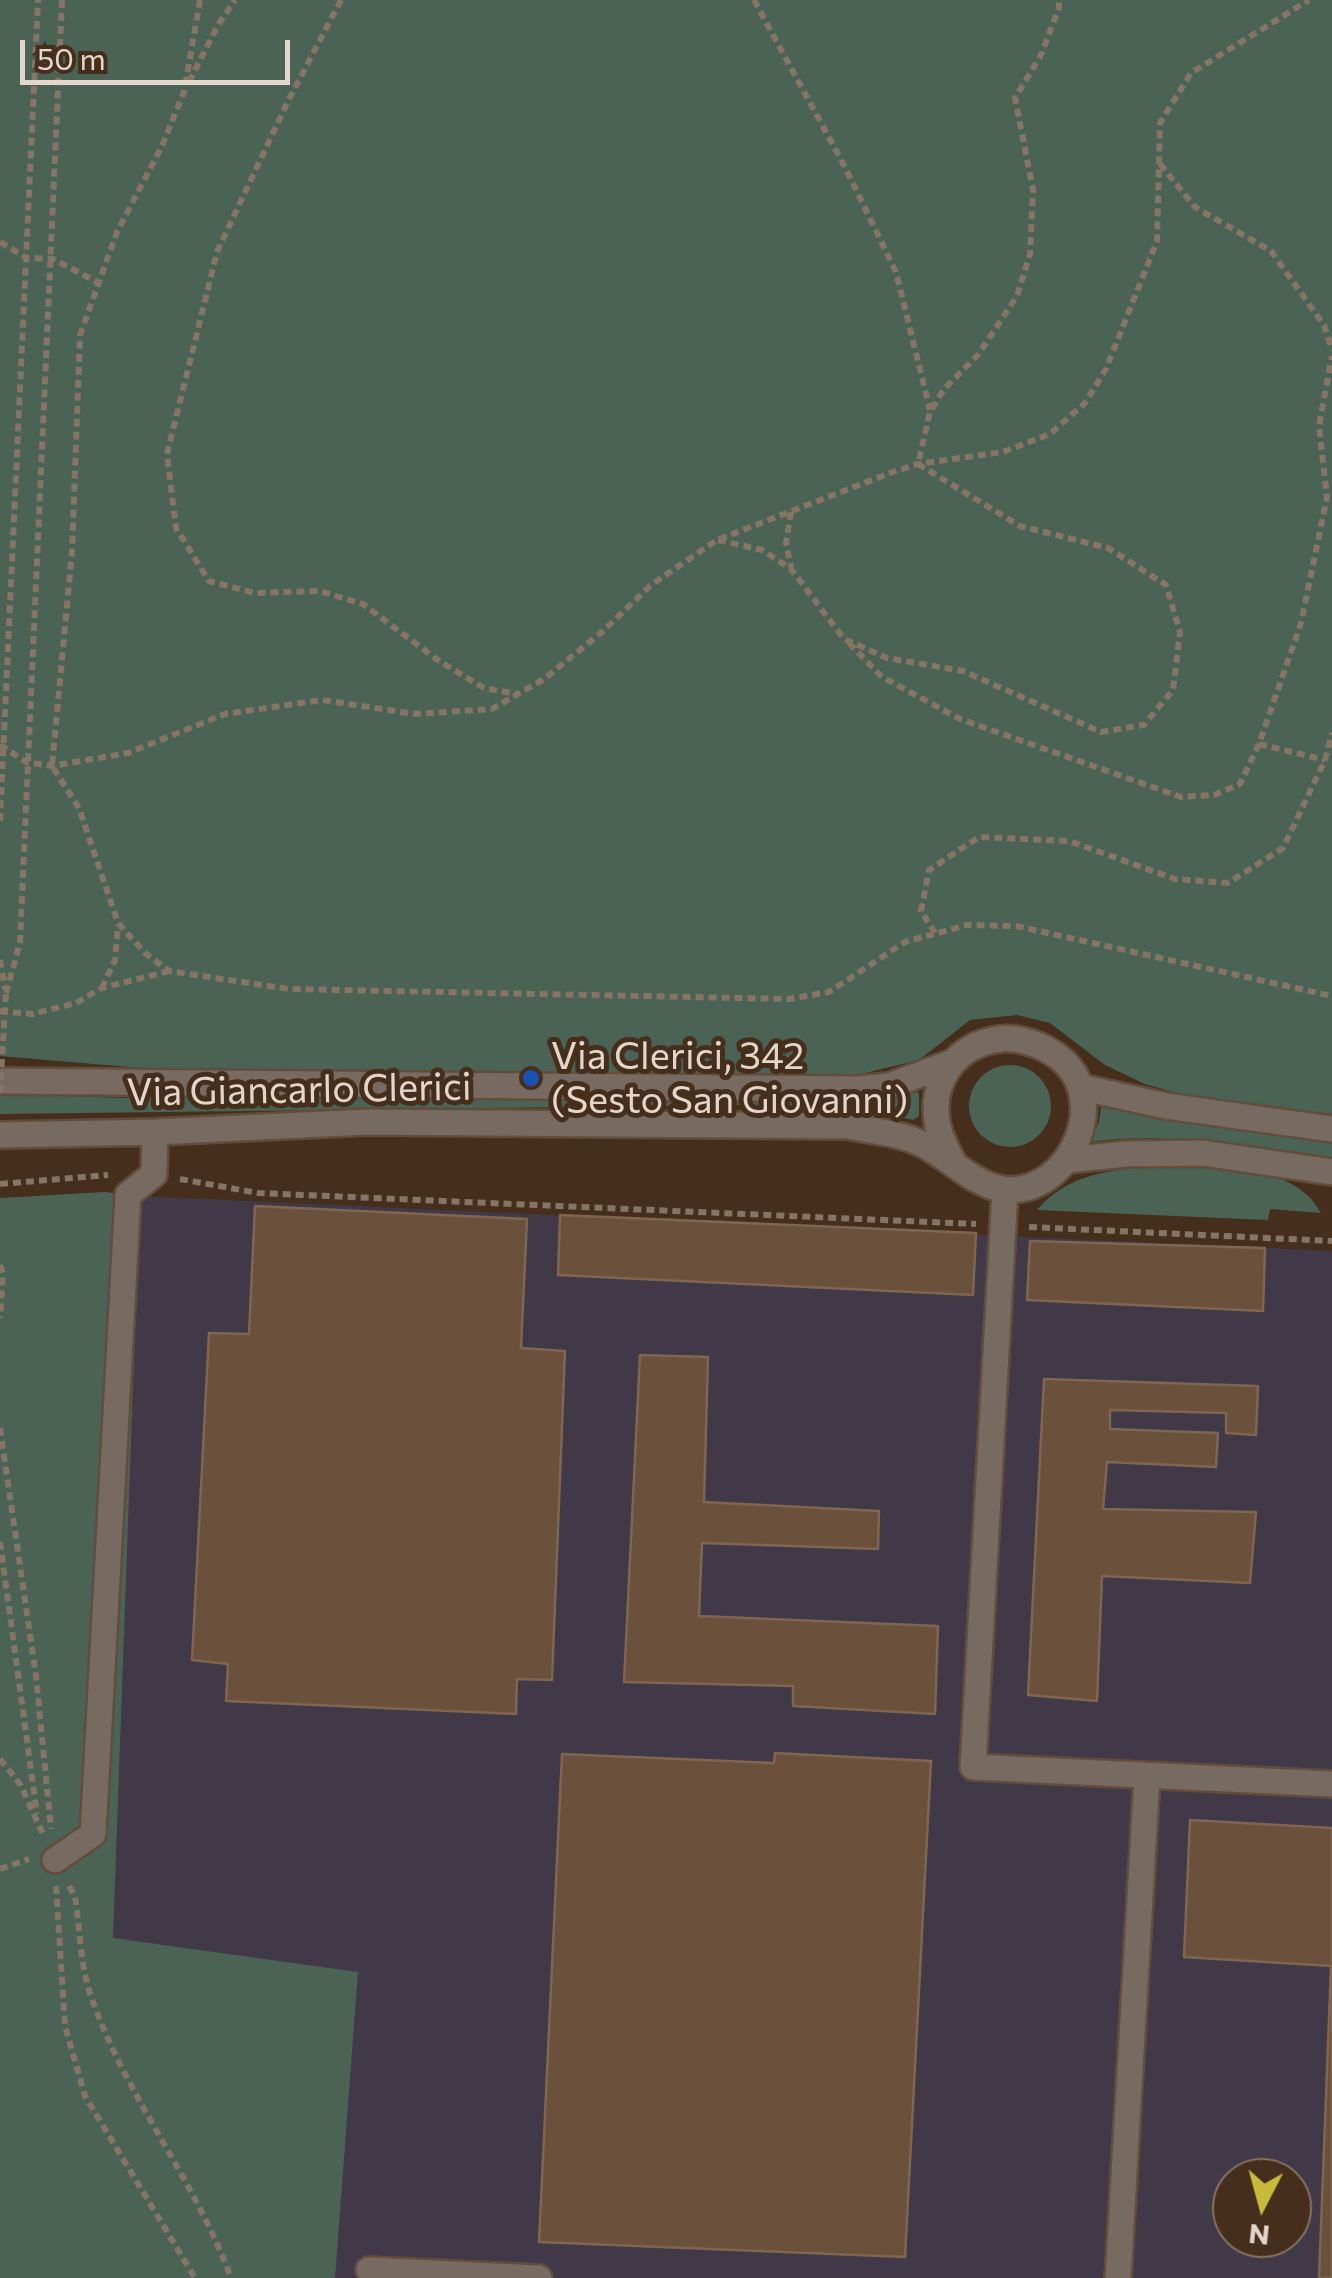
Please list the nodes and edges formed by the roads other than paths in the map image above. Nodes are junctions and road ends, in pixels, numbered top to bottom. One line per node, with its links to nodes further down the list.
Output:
1 (951, 1062): 2 (street, Via Giancarlo Clerici); 3 (street); 8 (street)
2 (0, 1081)
3 (1084, 1088): 4 (street); 7 (street)
4 (1332, 1129)
5 (155, 1132): 6 (street, Via Giancarlo Clerici); 8 (street, Via Giancarlo Clerici); 13 (street)
6 (0, 1134)
7 (1067, 1160): 9 (street); 10 (street)
8 (953, 1162): 10 (street)
9 (1332, 1172)
10 (1004, 1190): 11 (street)
11 (1147, 1776): 12 (street); 16 (street)
12 (1332, 1784)
13 (55, 1860)
14 (369, 2270): 15 (street)
15 (539, 2278)
16 (1118, 2278)

